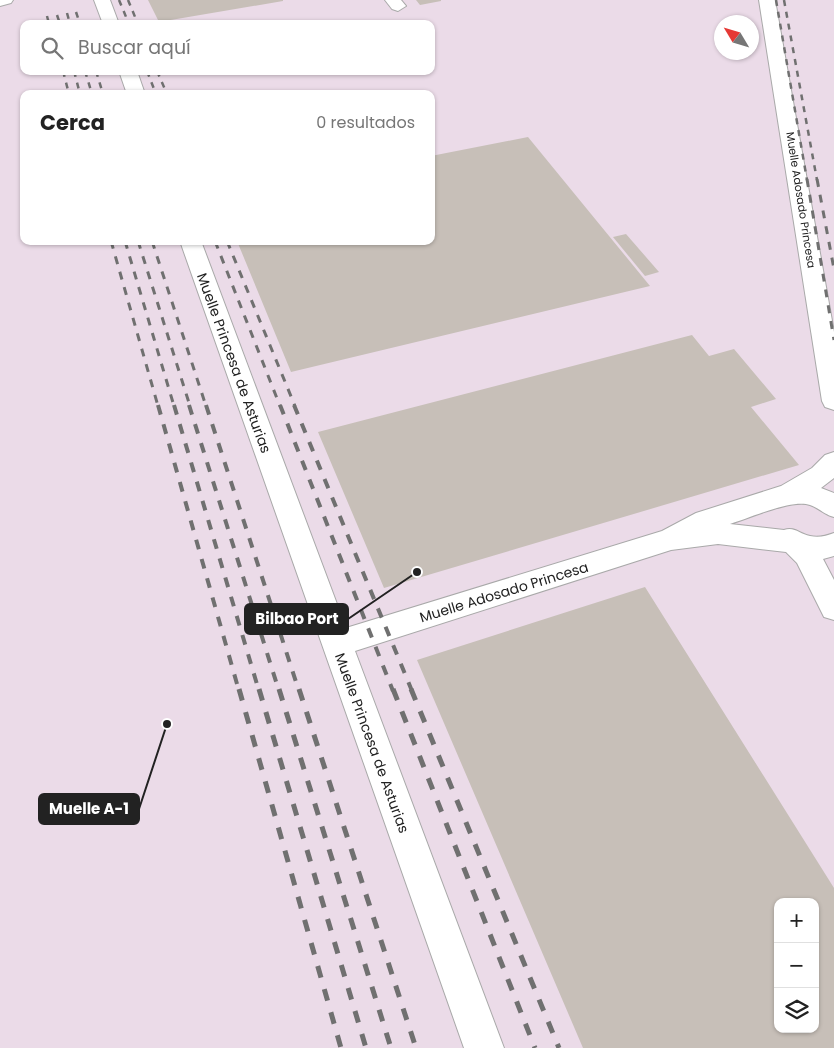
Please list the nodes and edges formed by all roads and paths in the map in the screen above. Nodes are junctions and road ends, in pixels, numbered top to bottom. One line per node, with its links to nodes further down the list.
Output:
1 (5, 0): 4 (street)
2 (102, 0): 5 (street)
3 (767, 0): 9 (street, Muelle Adosado Princesa)
4 (0, 1)
5 (110, 20)
6 (129, 75): 7 (street)
7 (135, 90)
8 (191, 245): 18 (street, Muelle Princesa de Asturias)
9 (834, 401)
10 (834, 462): 12 (street)
11 (834, 486): 12 (street)
12 (796, 495): 13 (street); 14 (street, Muelle Adosado Princesa); 15 (street)
13 (834, 507)
14 (671, 539): 15 (street, Muelle Adosado Princesa); 18 (street, Muelle Adosado Princesa)
15 (794, 542): 16 (street, Muelle Adosado Princesa); 17 (street)
16 (834, 544)
17 (834, 608)
18 (336, 644): 19 (street, Muelle Princesa de Asturias)
19 (484, 1048)

